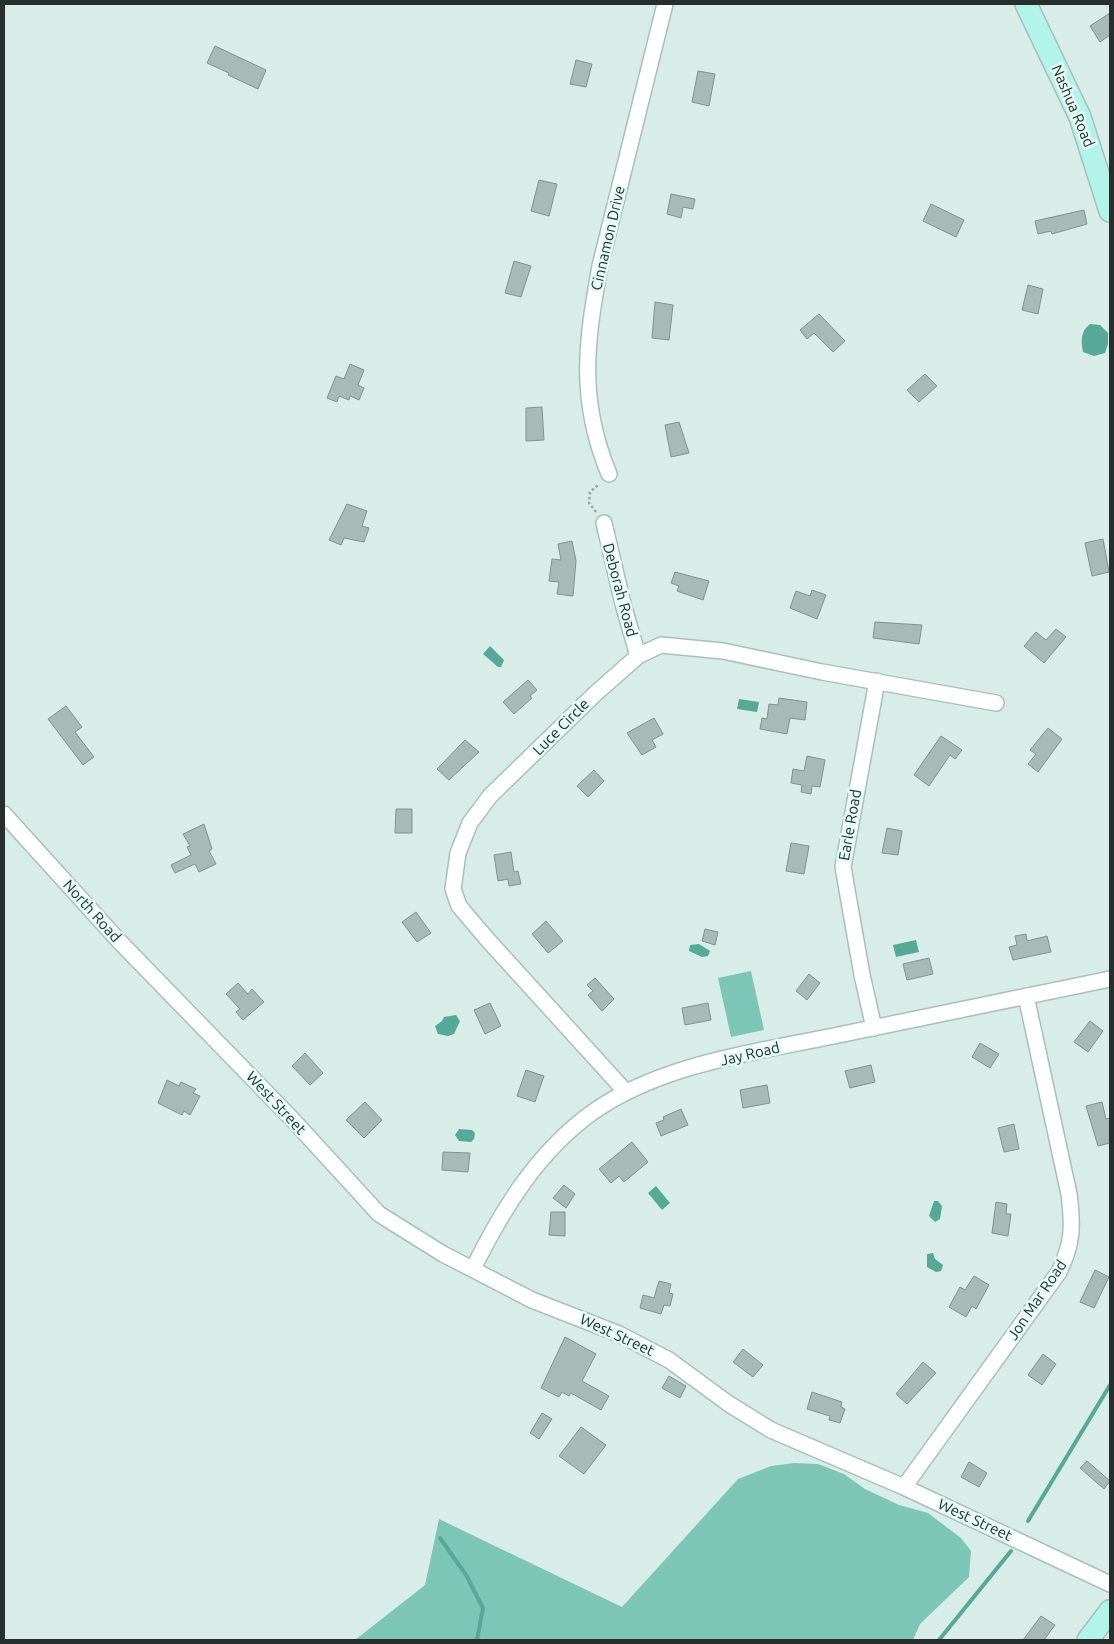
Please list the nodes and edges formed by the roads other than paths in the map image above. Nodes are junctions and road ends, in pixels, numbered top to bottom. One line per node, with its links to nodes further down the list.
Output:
1 (665, 4): 4 (street, Cinnamon Drive)
2 (1031, 5): 3 (main road, Nashua Road)
3 (1110, 211)
4 (609, 474)
5 (604, 524): 6 (street, Deborah Road)
6 (638, 656): 7 (street, Luce Circle); 14 (street, Luce Circle)
7 (878, 681): 8 (street, Luce Circle); 13 (street, Earle Road)
8 (996, 702)
9 (4, 814): 12 (street, North Road)
10 (1110, 979): 11 (street, Jay Road)
11 (1026, 996): 13 (street, Jay Road); 16 (street, Jon Mar Road)
12 (182, 1006): 15 (street, West Street)
13 (874, 1028): 14 (street, Jay Road)
14 (626, 1092): 15 (street, Jay Road)
15 (473, 1269): 16 (street, West Street)
16 (904, 1487): 17 (street, West Street)
17 (1110, 1584)
18 (1110, 1611): 19 (main road)
19 (1088, 1640)

